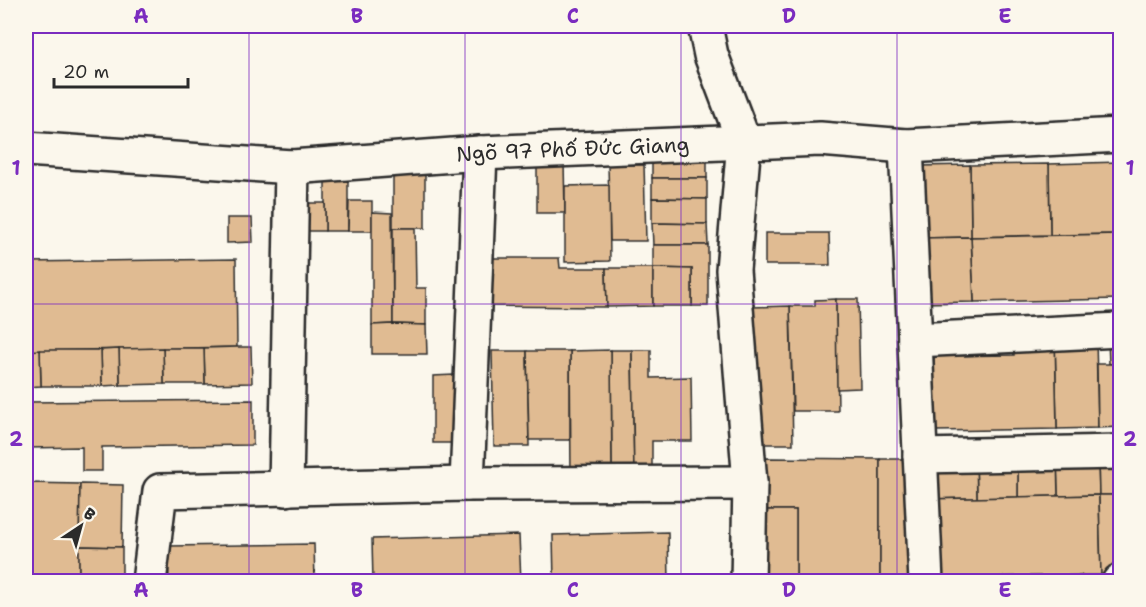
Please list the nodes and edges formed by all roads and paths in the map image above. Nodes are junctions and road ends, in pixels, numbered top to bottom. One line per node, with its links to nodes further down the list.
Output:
1 (705, 26): 3 (street)
2 (1120, 135): 4 (street, Ngõ 97 Phố Đức Giang)
3 (744, 142): 4 (street, Ngõ 97 Phố Đức Giang); 6 (street, Ngõ 97 Phố Đức Giang); 12 (street)
4 (906, 146): 9 (street)
5 (26, 149): 7 (street, Ngõ 97 Phố Đức Giang)
6 (480, 153): 7 (street, Ngõ 97 Phố Đức Giang); 13 (street)
7 (292, 167): 14 (street)
8 (1120, 330): 9 (street)
9 (915, 340): 11 (street)
10 (1120, 452): 11 (street)
11 (920, 456): 17 (street)
12 (750, 483): 13 (street); 16 (street)
13 (467, 484): 14 (street)
14 (286, 489): 15 (street)
15 (149, 582)
16 (748, 582)
17 (926, 582)

